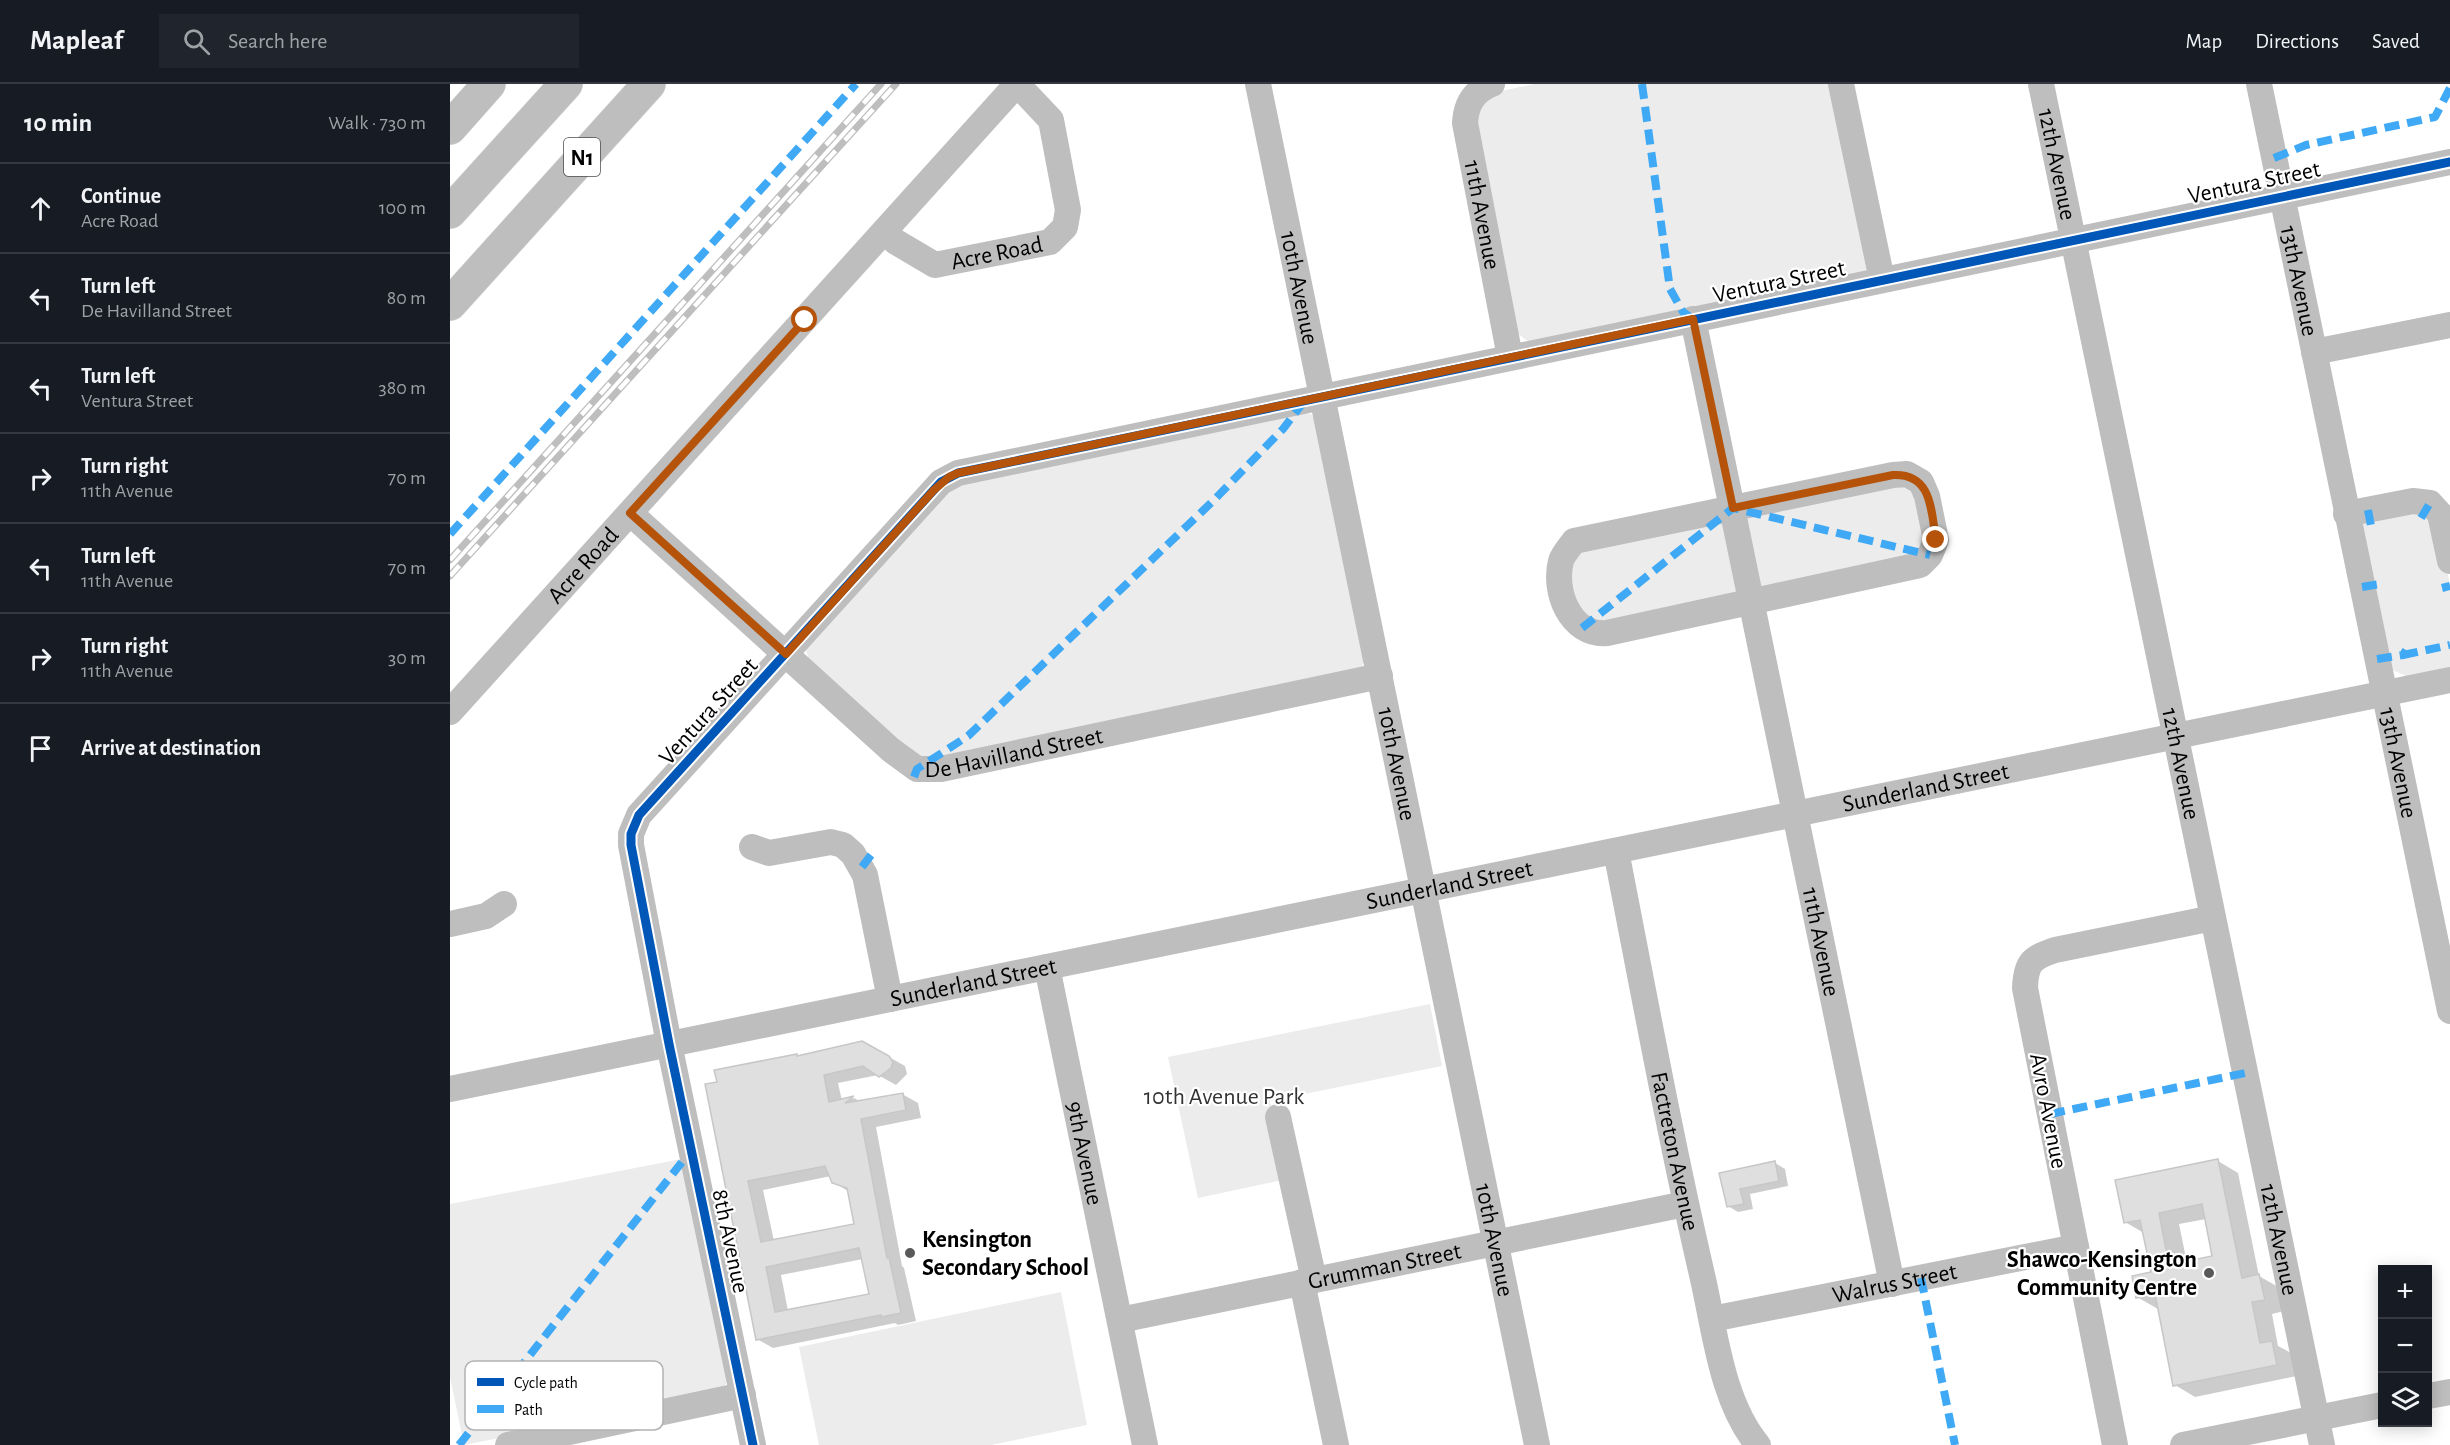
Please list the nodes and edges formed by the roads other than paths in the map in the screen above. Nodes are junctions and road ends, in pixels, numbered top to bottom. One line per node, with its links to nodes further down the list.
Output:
1 (489, 84): 11 (highway)
2 (566, 84): 14 (highway, N1)
3 (649, 84): 15 (highway, N1)
4 (659, 84): 15 (highway)
5 (1017, 84): 16 (street, Acre Road); 16 (street, Acre Road)
6 (1258, 84): 24 (street, 10th Avenue)
7 (1492, 84): 23 (street, 11th Avenue)
8 (1842, 84): 18 (street)
9 (2041, 84): 17 (street, 12th Avenue)
10 (2259, 84): 13 (street, 13th Avenue)
11 (450, 128)
12 (2450, 162): 13 (street, Ventura Street)
13 (2282, 196): 17 (street, Ventura Street); 22 (street, 13th Avenue)
14 (450, 212)
15 (516, 230): 19 (highway, N1)
16 (884, 232): 26 (street, Acre Road)
17 (2073, 240): 18 (street, Ventura Street); 35 (street, 12th Avenue)
18 (1882, 280): 20 (street, Ventura Street)
19 (450, 304)
20 (1693, 319): 23 (street, Ventura Street); 25 (street, 11th Avenue)
21 (2450, 325): 22 (street)
22 (2314, 352): 27 (street, 13th Avenue)
23 (1510, 357): 24 (street, Ventura Street)
24 (1323, 396): 30 (street, Ventura Street); 31 (street, 10th Avenue)
25 (1733, 508): 29 (street, 11th Avenue); 29 (street); 29 (street)
26 (630, 513): 30 (street, De Havilland Street); 34 (street, Acre Road)
27 (2346, 514): 28 (street); 33 (street, 13th Avenue)
28 (2450, 561)
29 (1751, 601): 36 (street, 11th Avenue)
30 (786, 654): 31 (street, De Havilland Street); 47 (street, Ventura Street)
31 (1380, 676): 39 (street, 10th Avenue)
32 (2450, 680): 33 (street, Sunderland Street)
33 (2384, 694): 35 (street, Sunderland Street); 41 (street, 13th Avenue)
34 (450, 712)
35 (2175, 736): 36 (street, Sunderland Street); 42 (street, 12th Avenue)
36 (1795, 814): 38 (street, Sunderland Street); 54 (street, 11th Avenue)
37 (752, 847): 45 (street)
38 (1616, 851): 39 (street, Sunderland Street); 50 (street, Factreton Avenue)
39 (1423, 890): 44 (street, Sunderland Street); 51 (street, 10th Avenue)
40 (504, 904): 43 (street)
41 (2440, 910): 46 (street, 13th Avenue)
42 (2213, 918): 52 (street, Avro Avenue); 62 (street, 12th Avenue)
43 (450, 924)
44 (1047, 967): 45 (street, Sunderland Street); 55 (street, 9th Avenue)
45 (890, 999): 47 (street, Sunderland Street)
46 (2450, 1011)
47 (669, 1044): 48 (street, Sunderland Street); 58 (street, 8th Avenue)
48 (450, 1089)
49 (1278, 1117): 53 (street)
50 (1685, 1204): 51 (street, Grumman Street); 56 (street, Factreton Avenue)
51 (1496, 1243): 53 (street, Grumman Street); 69 (street, 10th Avenue)
52 (2076, 1247): 54 (street, Walrus Street); 71 (street, Avro Avenue)
53 (1308, 1281): 55 (street, Grumman Street); 68 (street)
54 (1892, 1284): 56 (street, Walrus Street)
55 (1120, 1320): 67 (street, 9th Avenue)
56 (1712, 1320): 70 (street, Factreton Avenue)
57 (2450, 1392): 59 (street)
58 (743, 1395): 61 (street); 66 (street, 8th Avenue)
59 (2432, 1395)
60 (2378, 1406): 62 (street)
61 (663, 1414)
62 (2317, 1418): 72 (street); 73 (street, 12th Avenue)
63 (598, 1430): 64 (street)
64 (556, 1440): 65 (street)
65 (508, 1445)
66 (753, 1445)
67 (1145, 1445)
68 (1336, 1445)
69 (1537, 1445)
70 (1758, 1445)
71 (2115, 1445)
72 (2183, 1445)
73 (2322, 1445)

